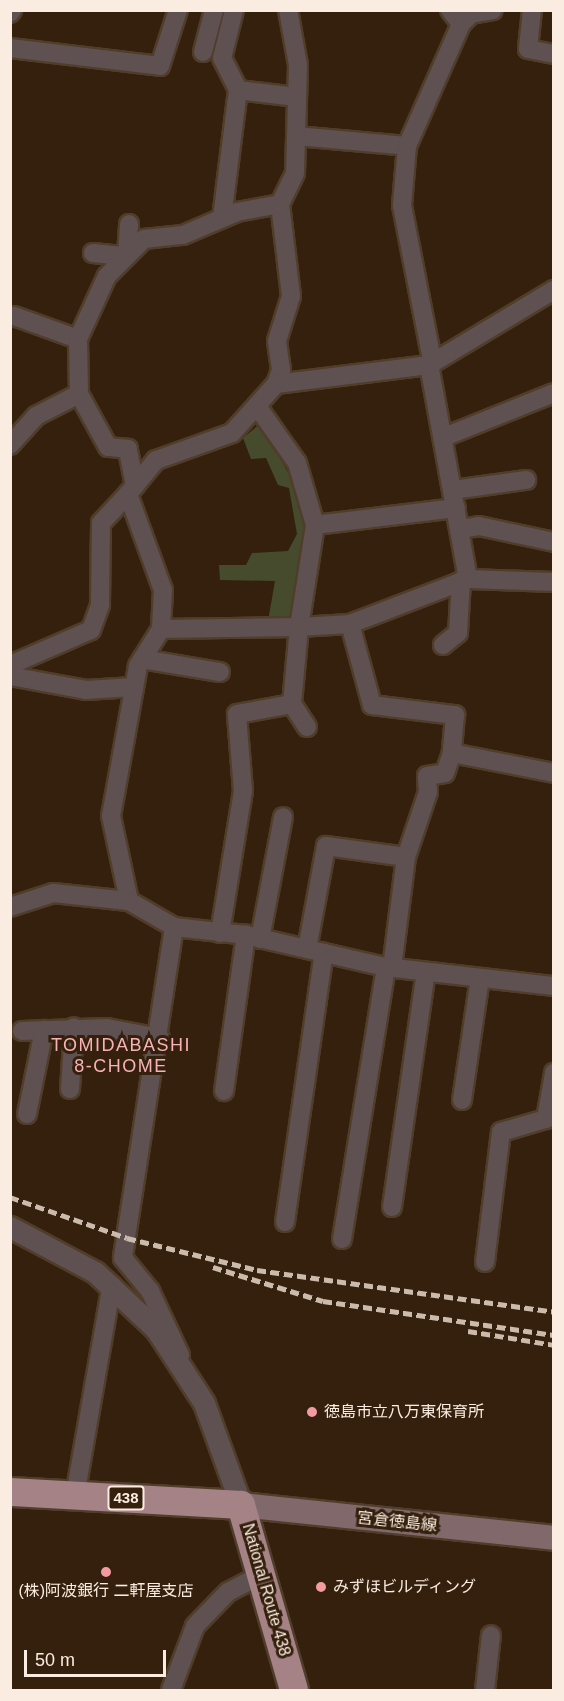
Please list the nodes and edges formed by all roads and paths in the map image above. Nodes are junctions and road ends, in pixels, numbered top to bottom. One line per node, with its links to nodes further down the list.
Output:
1 (178, 10): 8 (street)
2 (214, 10): 9 (street)
3 (234, 10): 11 (street)
4 (288, 10): 12 (street)
5 (493, 10): 7 (street)
6 (532, 10): 10 (street)
7 (455, 17): 14 (street)
8 (10, 48)
9 (204, 52)
10 (554, 54)
11 (238, 90): 12 (street); 16 (street)
12 (297, 97): 13 (street)
13 (296, 136): 14 (street); 15 (street)
14 (407, 146): 23 (street)
15 (280, 204): 16 (street); 24 (street)
16 (222, 218): 19 (street)
17 (129, 224): 19 (street)
18 (93, 253): 19 (street)
19 (126, 255): 22 (street)
20 (554, 290): 23 (street)
21 (14, 316): 22 (street)
22 (78, 339): 26 (street)
23 (430, 362): 24 (street); 28 (street)
24 (276, 384): 27 (street)
25 (554, 393): 28 (street)
26 (79, 394): 29 (street); 31 (street)
27 (257, 406): 31 (street); 33 (street)
28 (444, 437): 32 (street)
29 (10, 445)
30 (526, 480): 32 (street)
31 (131, 490): 40 (street); 43 (street)
32 (454, 499): 33 (street); 34 (street)
33 (315, 525): 39 (street)
34 (460, 529): 35 (street); 36 (street)
35 (554, 542)
36 (465, 580): 37 (street); 38 (street); 41 (street)
37 (554, 582)
38 (350, 624): 39 (street); 49 (street)
39 (299, 627): 40 (street); 47 (street)
40 (161, 629): 42 (street)
41 (442, 645)
42 (142, 659): 44 (street); 46 (street)
43 (10, 665)
44 (220, 672)
45 (10, 676): 46 (street)
46 (134, 687): 53 (street)
47 (292, 704): 48 (street); 56 (street)
48 (307, 727)
49 (452, 753): 50 (street); 52 (street)
50 (554, 773)
51 (283, 817): 57 (street)
52 (406, 857): 58 (street); 59 (street)
53 (129, 901): 54 (street); 55 (street)
54 (10, 908)
55 (174, 927): 56 (street); 66 (street)
56 (220, 933): 57 (street)
57 (253, 937): 58 (street); 69 (street)
58 (315, 951): 59 (street); 73 (street)
59 (389, 968): 60 (street); 75 (street)
60 (426, 972): 61 (street); 72 (street)
61 (480, 978): 62 (street); 70 (street)
62 (554, 986)
63 (74, 1027): 64 (street); 66 (street); 68 (street)
64 (44, 1030): 65 (street); 71 (street)
65 (22, 1031)
66 (160, 1038): 78 (street)
67 (554, 1073): 76 (street)
68 (70, 1089)
69 (224, 1091)
70 (462, 1100)
71 (27, 1114)
72 (392, 1207)
73 (285, 1222)
74 (10, 1227): 77 (street)
75 (342, 1239)
76 (485, 1262)
77 (112, 1285): 78 (street); 80 (street)
78 (184, 1368): 81 (street)
79 (10, 1492): 80 (highway, National Route 438 / 438)
80 (75, 1496): 81 (highway, National Route 438 / 438)
81 (241, 1505): 82 (main road, 宮倉徳島線); 83 (highway, National Route 438)
82 (554, 1539)
83 (265, 1573): 85 (street); 86 (highway, National Route 438)
84 (491, 1635): 87 (street)
85 (171, 1690)
86 (294, 1690)
87 (485, 1690)

